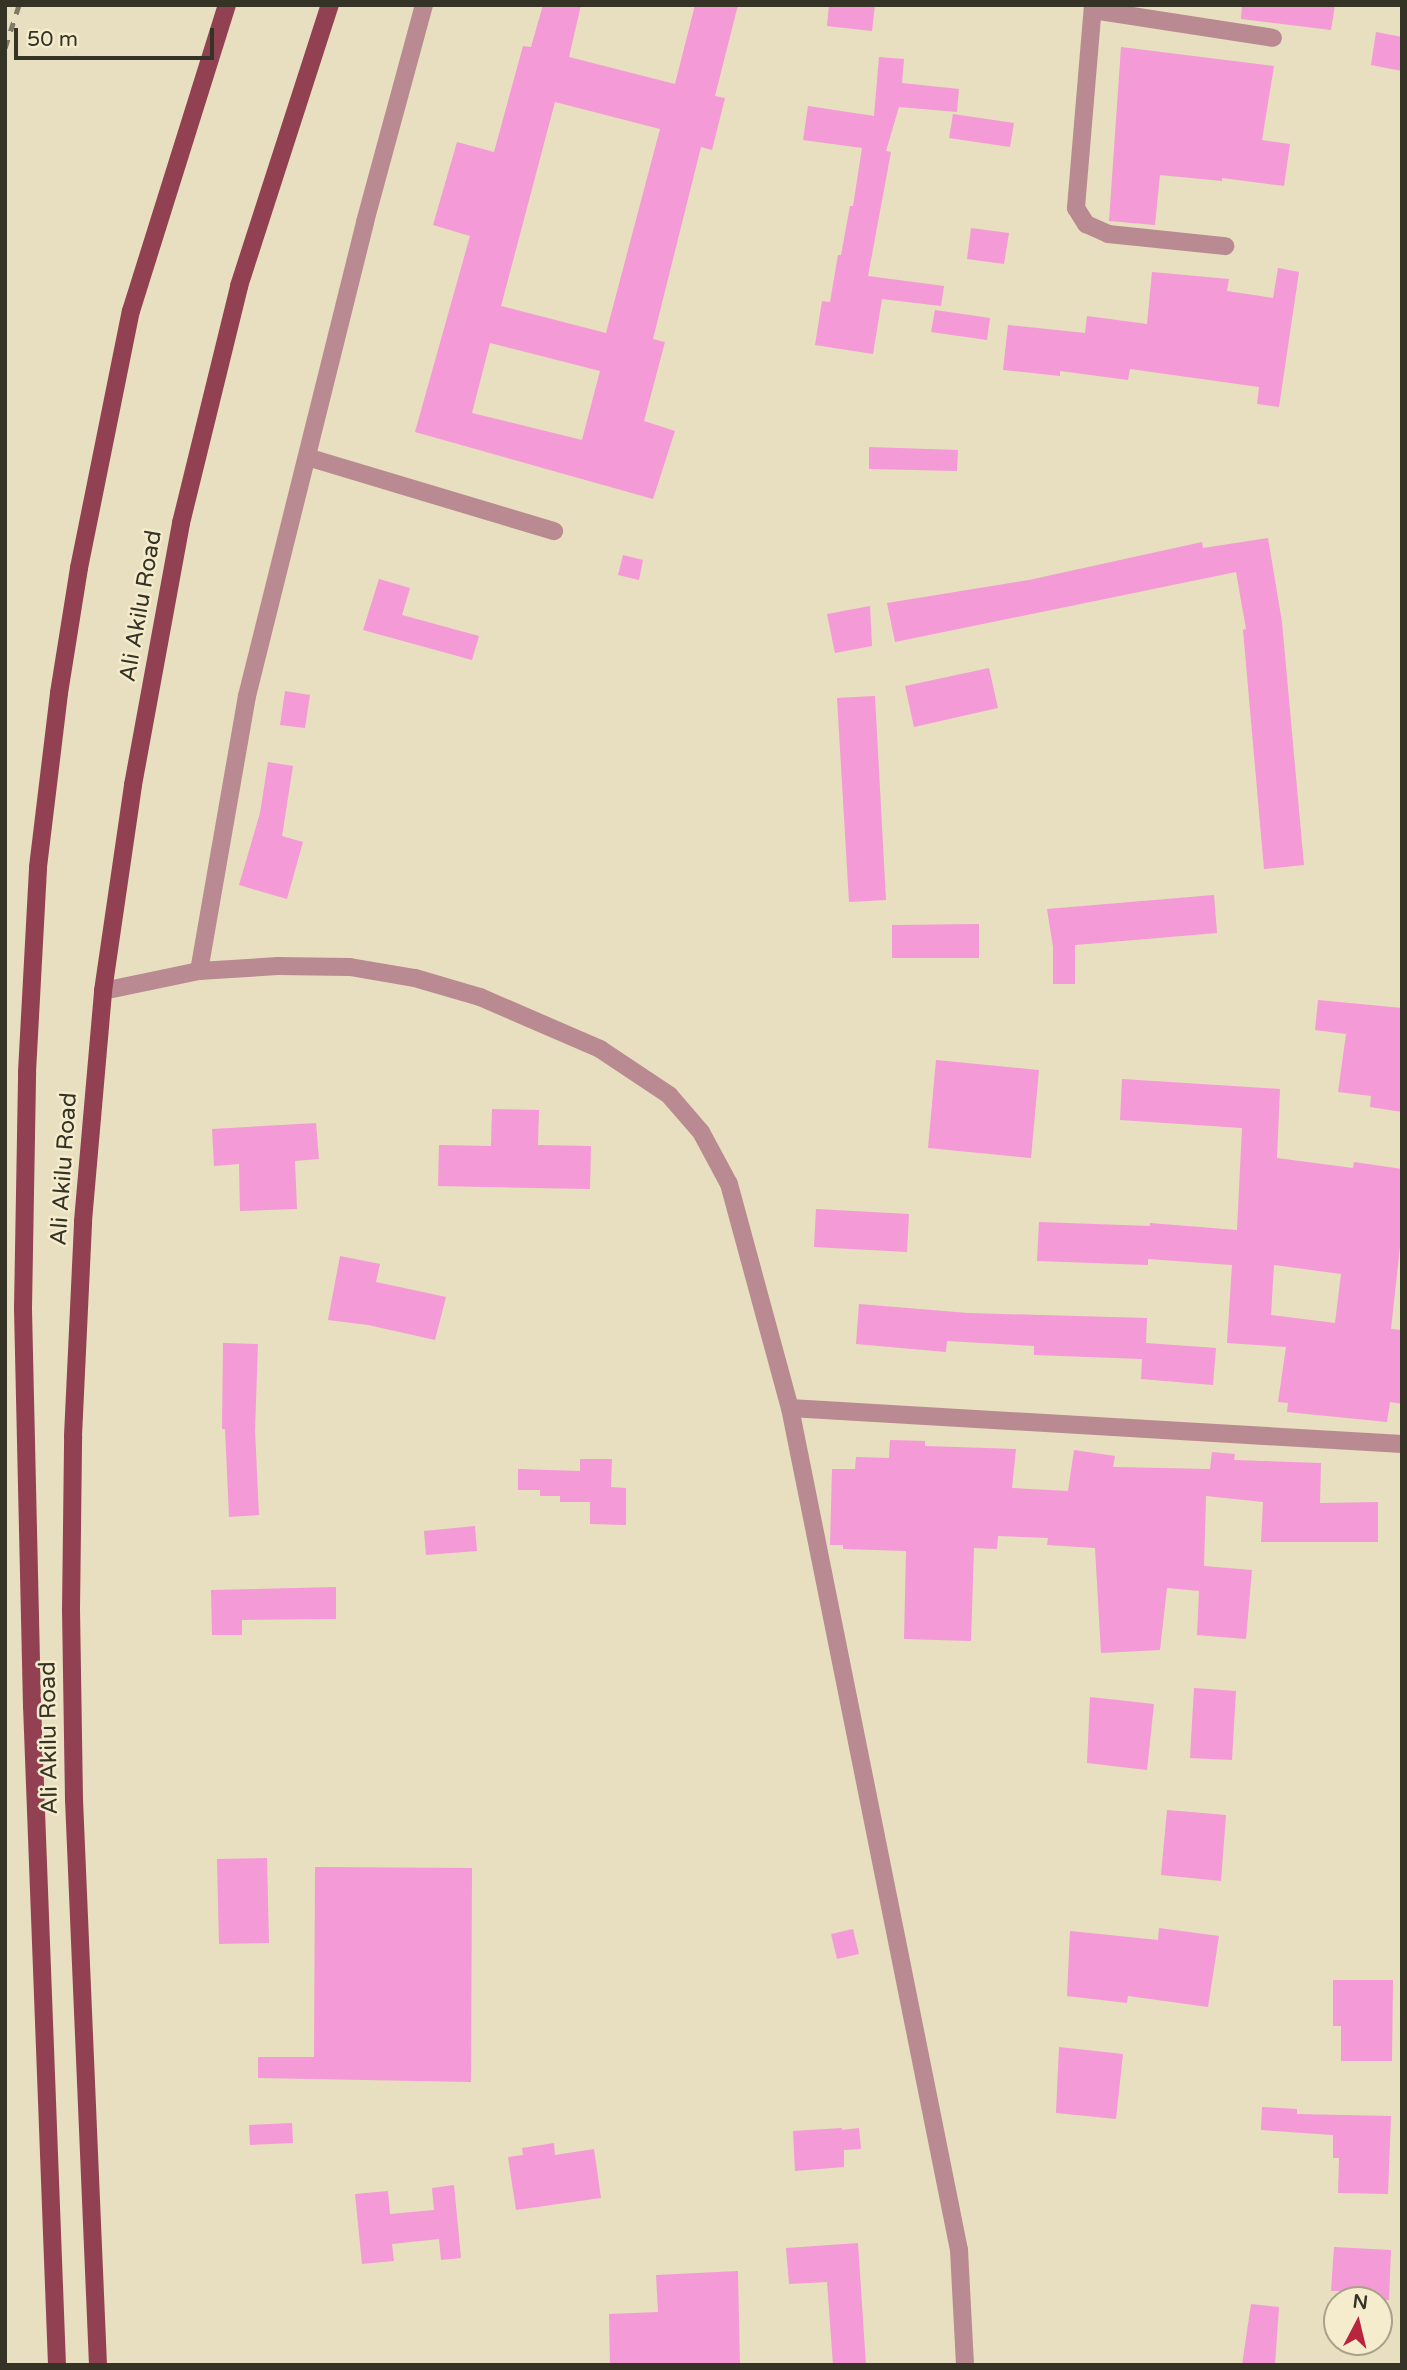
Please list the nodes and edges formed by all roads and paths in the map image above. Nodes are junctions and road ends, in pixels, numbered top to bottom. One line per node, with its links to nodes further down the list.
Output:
1 (227, 5): 13 (main road, Ali Akilu Road)
2 (330, 5): 10 (main road, Ali Akilu Road)
3 (424, 5): 7 (street)
4 (1093, 8): 5 (street); 6 (street)
5 (1273, 38)
6 (1225, 247)
7 (307, 457): 8 (street); 9 (street)
8 (554, 531)
9 (199, 971): 10 (street); 11 (street)
10 (103, 991): 14 (main road, Ali Akilu Road)
11 (790, 1408): 12 (street); 15 (street)
12 (1402, 1444)
13 (57, 2365)
14 (98, 2365)
15 (965, 2365)

